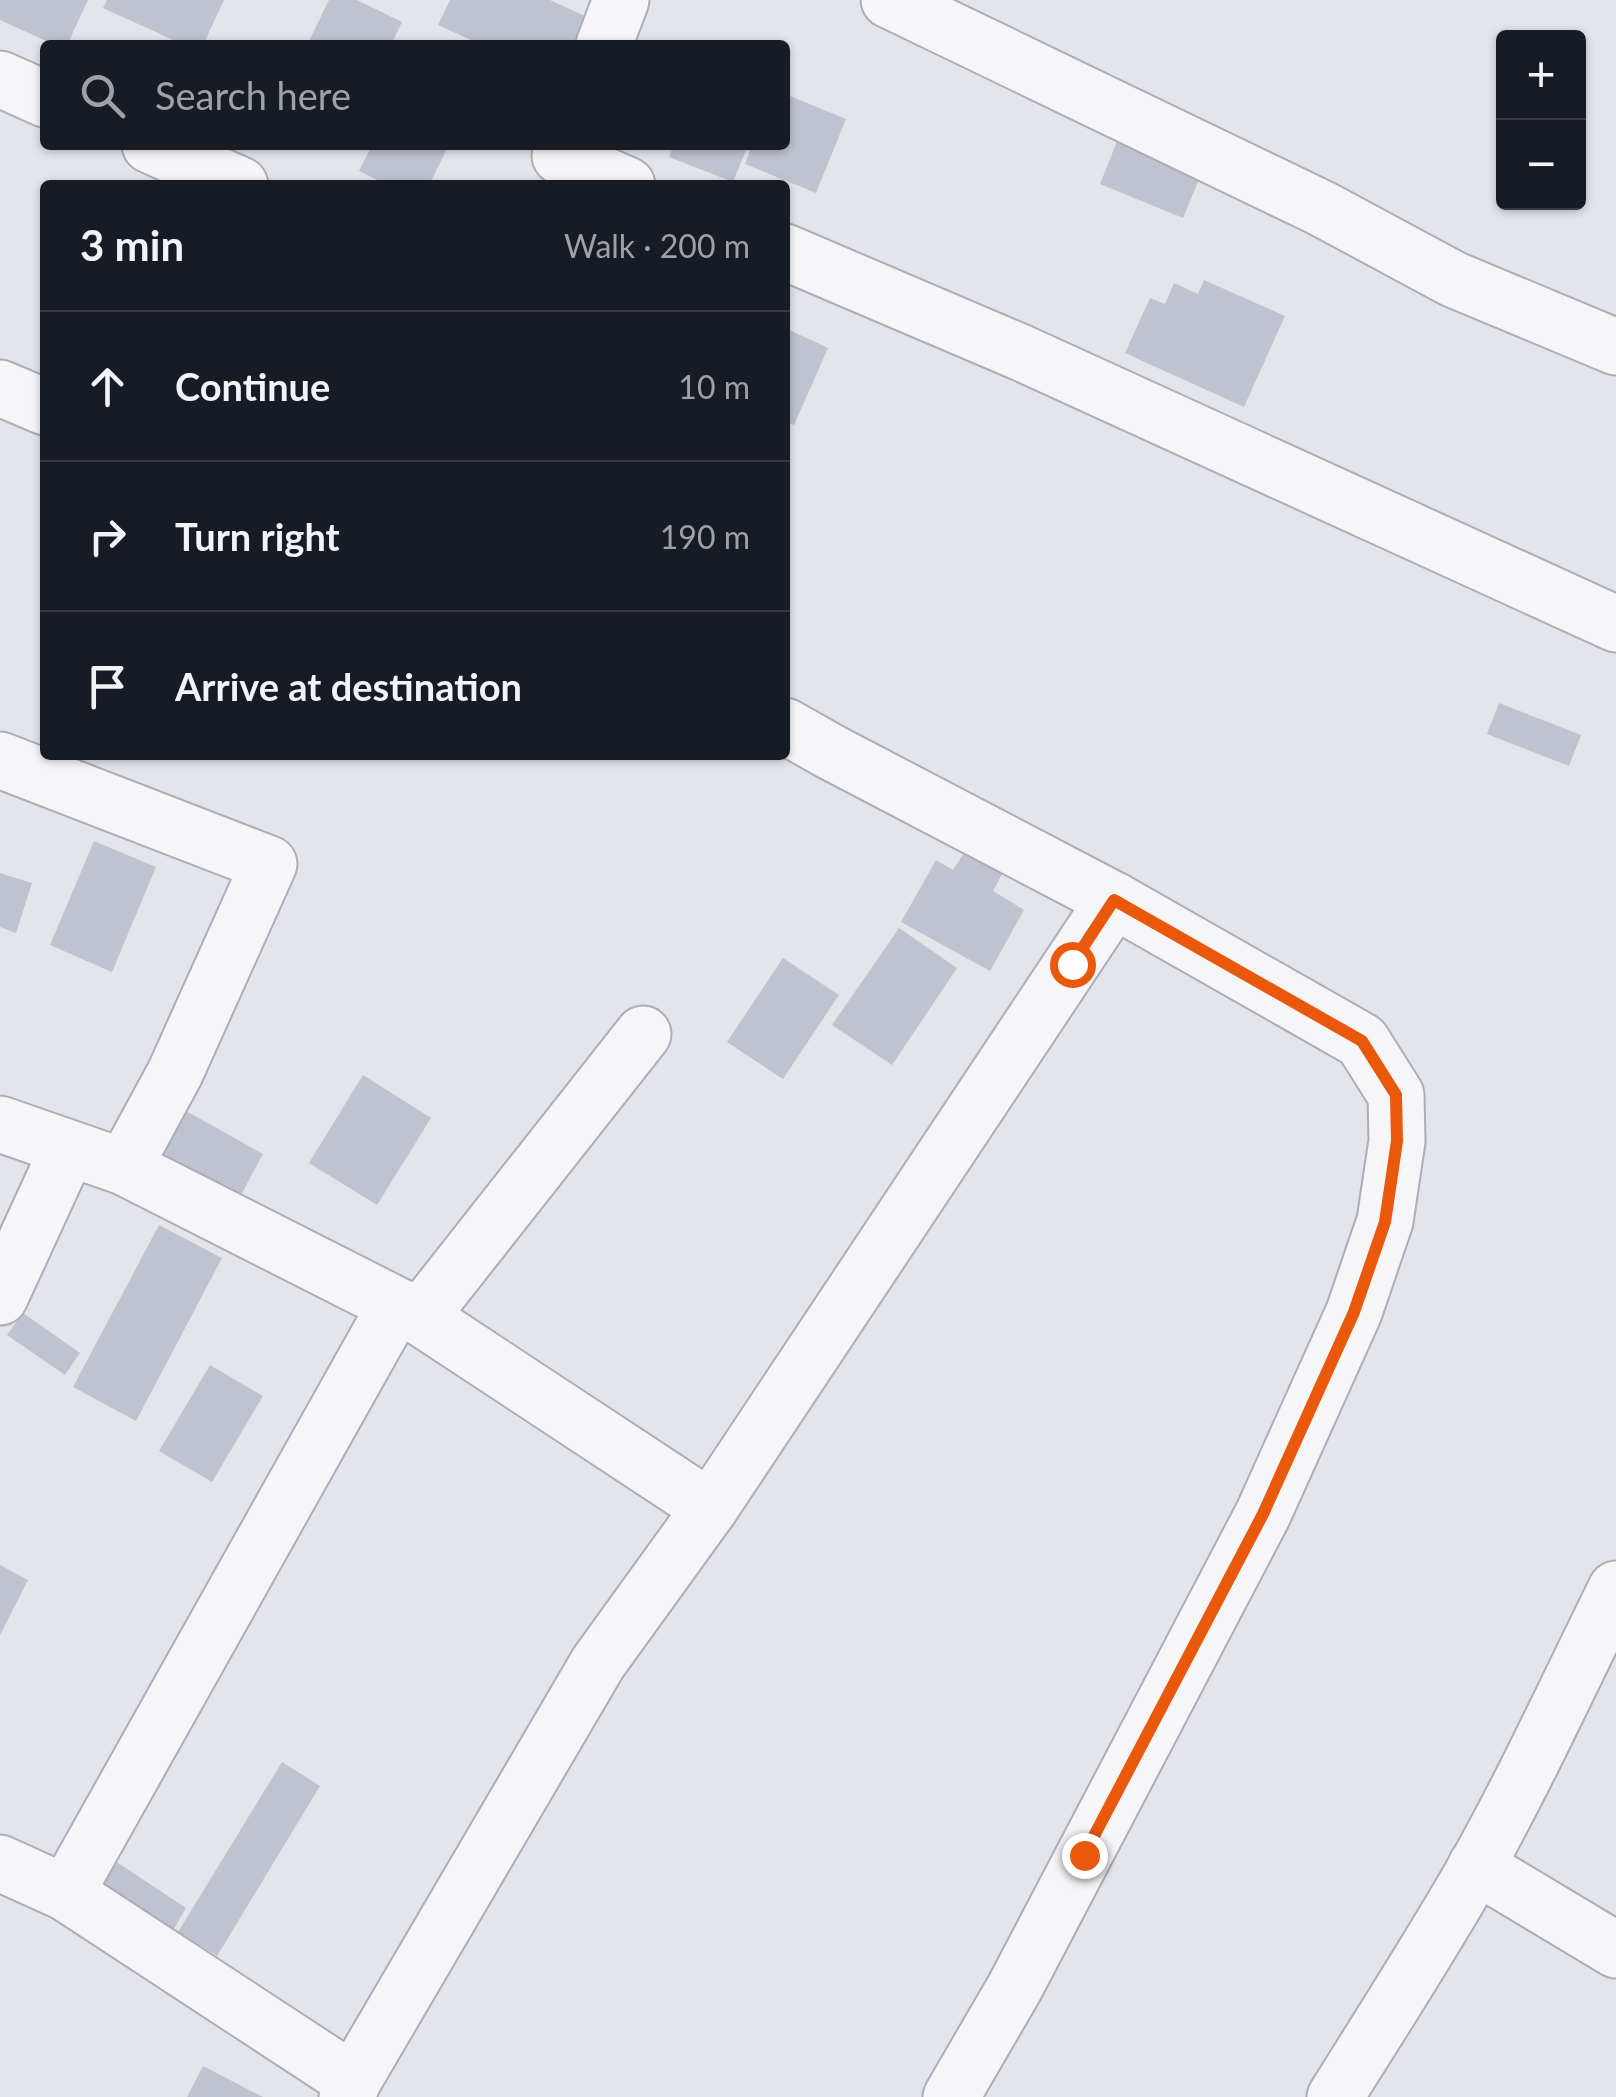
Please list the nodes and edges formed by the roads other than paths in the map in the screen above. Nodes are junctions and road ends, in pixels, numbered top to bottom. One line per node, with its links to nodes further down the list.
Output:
1 (622, 0): 3 (street)
2 (890, 0): 11 (street)
3 (606, 40)
4 (0, 78): 5 (street)
5 (40, 96)
6 (161, 150): 8 (street)
7 (558, 162): 9 (street)
8 (229, 180)
9 (612, 180)
10 (790, 254): 14 (street)
11 (1616, 347)
12 (0, 388): 13 (street)
13 (40, 404)
14 (1616, 624)
15 (790, 729): 17 (street)
16 (0, 760): 21 (street)
17 (1114, 900): 24 (street); 31 (street)
18 (643, 1034): 23 (street)
19 (0, 1124): 20 (street)
20 (68, 1149): 21 (street); 22 (street)
21 (124, 1167): 23 (street)
22 (0, 1297)
23 (408, 1311): 24 (street); 28 (street)
24 (710, 1508): 30 (street)
25 (1616, 1588): 27 (street)
26 (0, 1863): 28 (street)
27 (1476, 1866): 29 (street); 32 (street)
28 (66, 1894): 30 (street)
29 (1616, 1950)
30 (350, 2089)
31 (951, 2097)
32 (1334, 2097)

